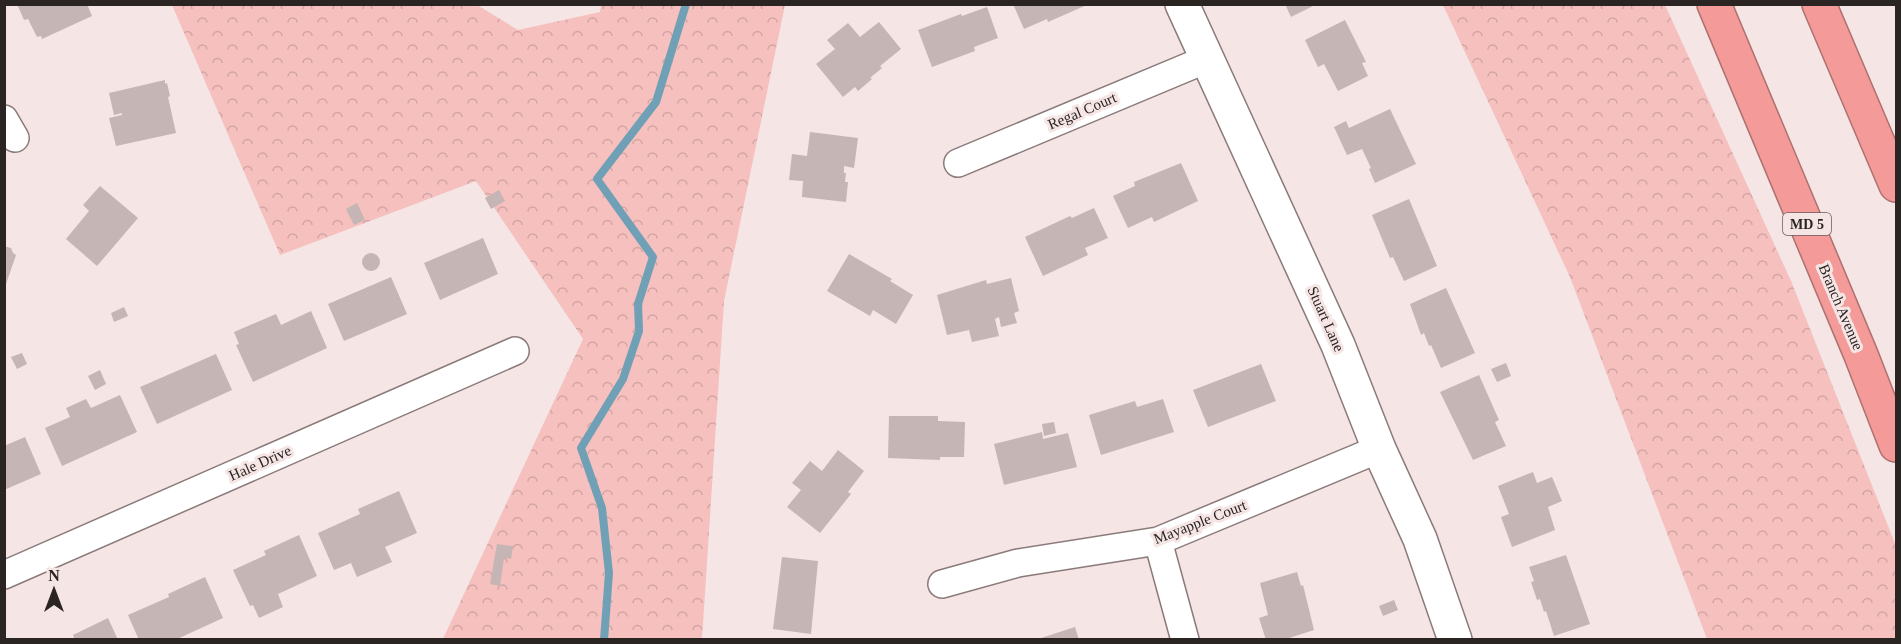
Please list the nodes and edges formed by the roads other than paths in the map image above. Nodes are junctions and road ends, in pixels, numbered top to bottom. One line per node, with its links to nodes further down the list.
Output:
1 (1182, 4): 4 (street, Stuart Lane)
2 (1714, 4): 8 (highway, Branch Avenue / MD 5)
3 (1819, 4): 6 (highway)
4 (1207, 59): 5 (street, Regal Court); 9 (street, Stuart Lane)
5 (958, 164)
6 (1896, 185)
7 (515, 351): 11 (street, Hale Drive)
8 (1896, 445)
9 (1379, 449): 10 (street, Mayapple Court); 14 (street, Stuart Lane)
10 (1158, 541): 12 (street, Mayapple Court); 13 (street)
11 (4, 575)
12 (942, 584)
13 (1185, 639)
14 (1455, 639)

